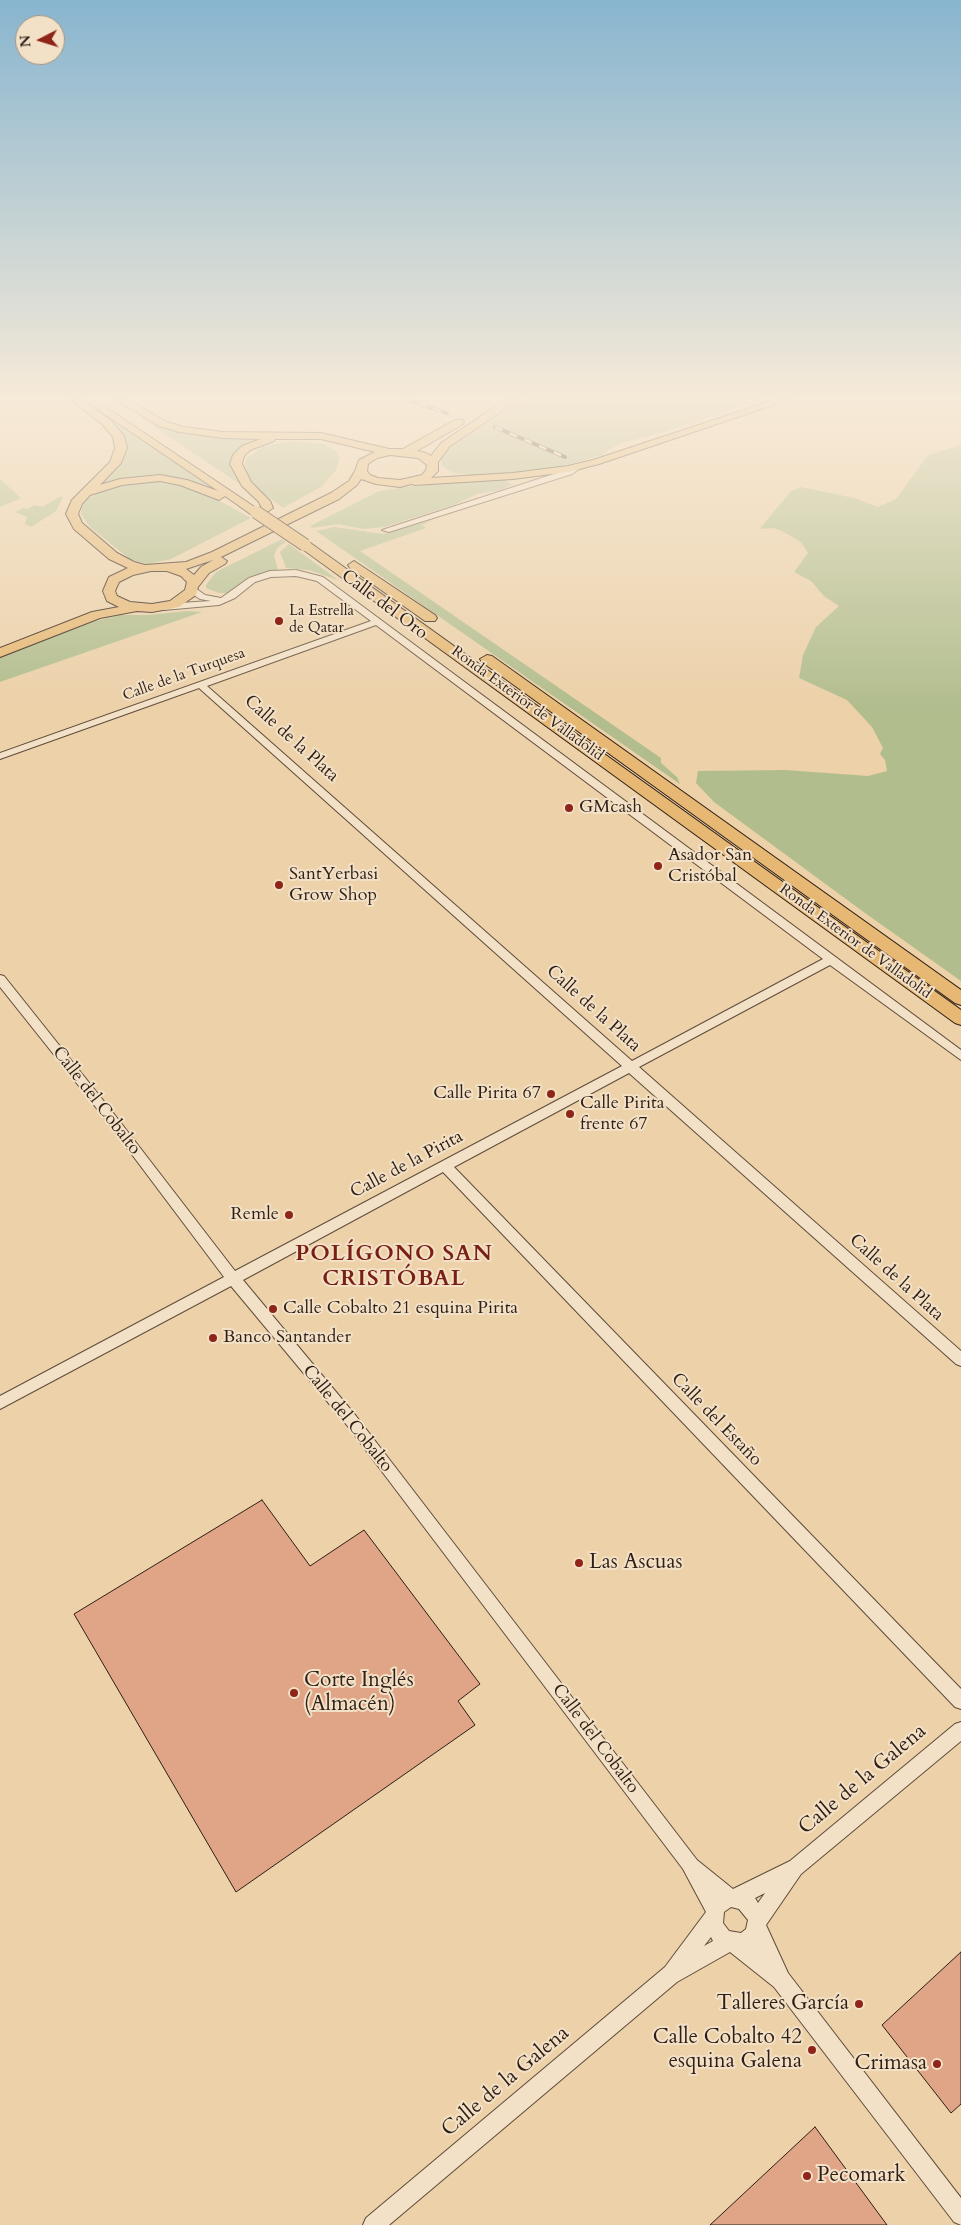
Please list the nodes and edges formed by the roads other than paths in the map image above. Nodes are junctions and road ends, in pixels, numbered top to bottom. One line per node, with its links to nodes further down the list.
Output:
1 (230, 502): 10 (highway)
2 (249, 502): 10 (highway, Ronda Exterior de Valladolid)
3 (250, 502): 10 (highway, Ronda Exterior de Valladolid)
4 (264, 502): 10 (highway)
5 (312, 502): 13 (highway)
6 (323, 502): 13 (highway)
7 (344, 502): 18 (highway)
8 (472, 502): 11 (street)
9 (76, 503): 14 (highway)
10 (262, 510): 12 (highway, Ronda Exterior de Valladolid, bridge)
11 (386, 530)
12 (310, 542): 23 (highway, Ronda Exterior de Valladolid); 29 (highway, Ronda Exterior de Valladolid)
13 (216, 555): 16 (highway)
14 (113, 556): 15 (highway); 17 (highway)
15 (144, 568): 16 (highway); 17 (highway)
16 (172, 568): 18 (highway)
17 (112, 585): 21 (highway); 24 (highway)
18 (193, 587): 19 (street); 20 (highway)
19 (232, 596): 20 (street, Calle del Oro); 22 (street, Calle del Oro)
20 (164, 606): 21 (highway)
21 (132, 608): 26 (highway)
22 (377, 622): 27 (street, Calle de la Turquesa); 31 (street, Calle del Oro)
23 (441, 625)
24 (0, 644)
25 (473, 648): 29 (highway, Ronda Exterior de Valladolid)
26 (0, 653)
27 (201, 685): 28 (street, Calle de la Turquesa); 36 (street, Calle de la Plata)
28 (0, 756)
29 (650, 785): 30 (highway, Ronda Exterior de Valladolid)
30 (684, 809): 33 (highway, Ronda Exterior de Valladolid); 34 (highway, Ronda Exterior de Valladolid)
31 (832, 959): 35 (street, Calle del Oro); 36 (street, Calle de la Pirita)
32 (0, 979): 38 (street, Calle del Cobalto)
33 (961, 999)
34 (961, 1018)
35 (961, 1056)
36 (631, 1067): 37 (street, Calle de la Pirita); 39 (street, Calle de la Plata)
37 (445, 1166): 38 (street, Calle de la Pirita); 41 (street, Calle del Estaño)
38 (233, 1279): 40 (street, Calle de la Pirita); 43 (street, Calle del Cobalto)
39 (961, 1360)
40 (0, 1403)
41 (961, 1701)
42 (961, 1730): 44 (street, Calle de la Galena)
43 (689, 1863): 45 (street, Calle del Cobalto); 46 (street, Calle del Cobalto)
44 (796, 1867): 45 (street, Calle de la Galena); 47 (street, Calle de la Galena)
45 (732, 1898): 46 (street); 47 (street)
46 (714, 1914): 48 (street); 49 (street, Calle de la Galena)
47 (757, 1923): 48 (street); 50 (street)
48 (733, 1943): 49 (street, Calle de la Galena); 50 (street)
49 (670, 1975): 52 (street, Calle de la Galena)
50 (781, 1980): 51 (street)
51 (961, 2215)
52 (373, 2225)

